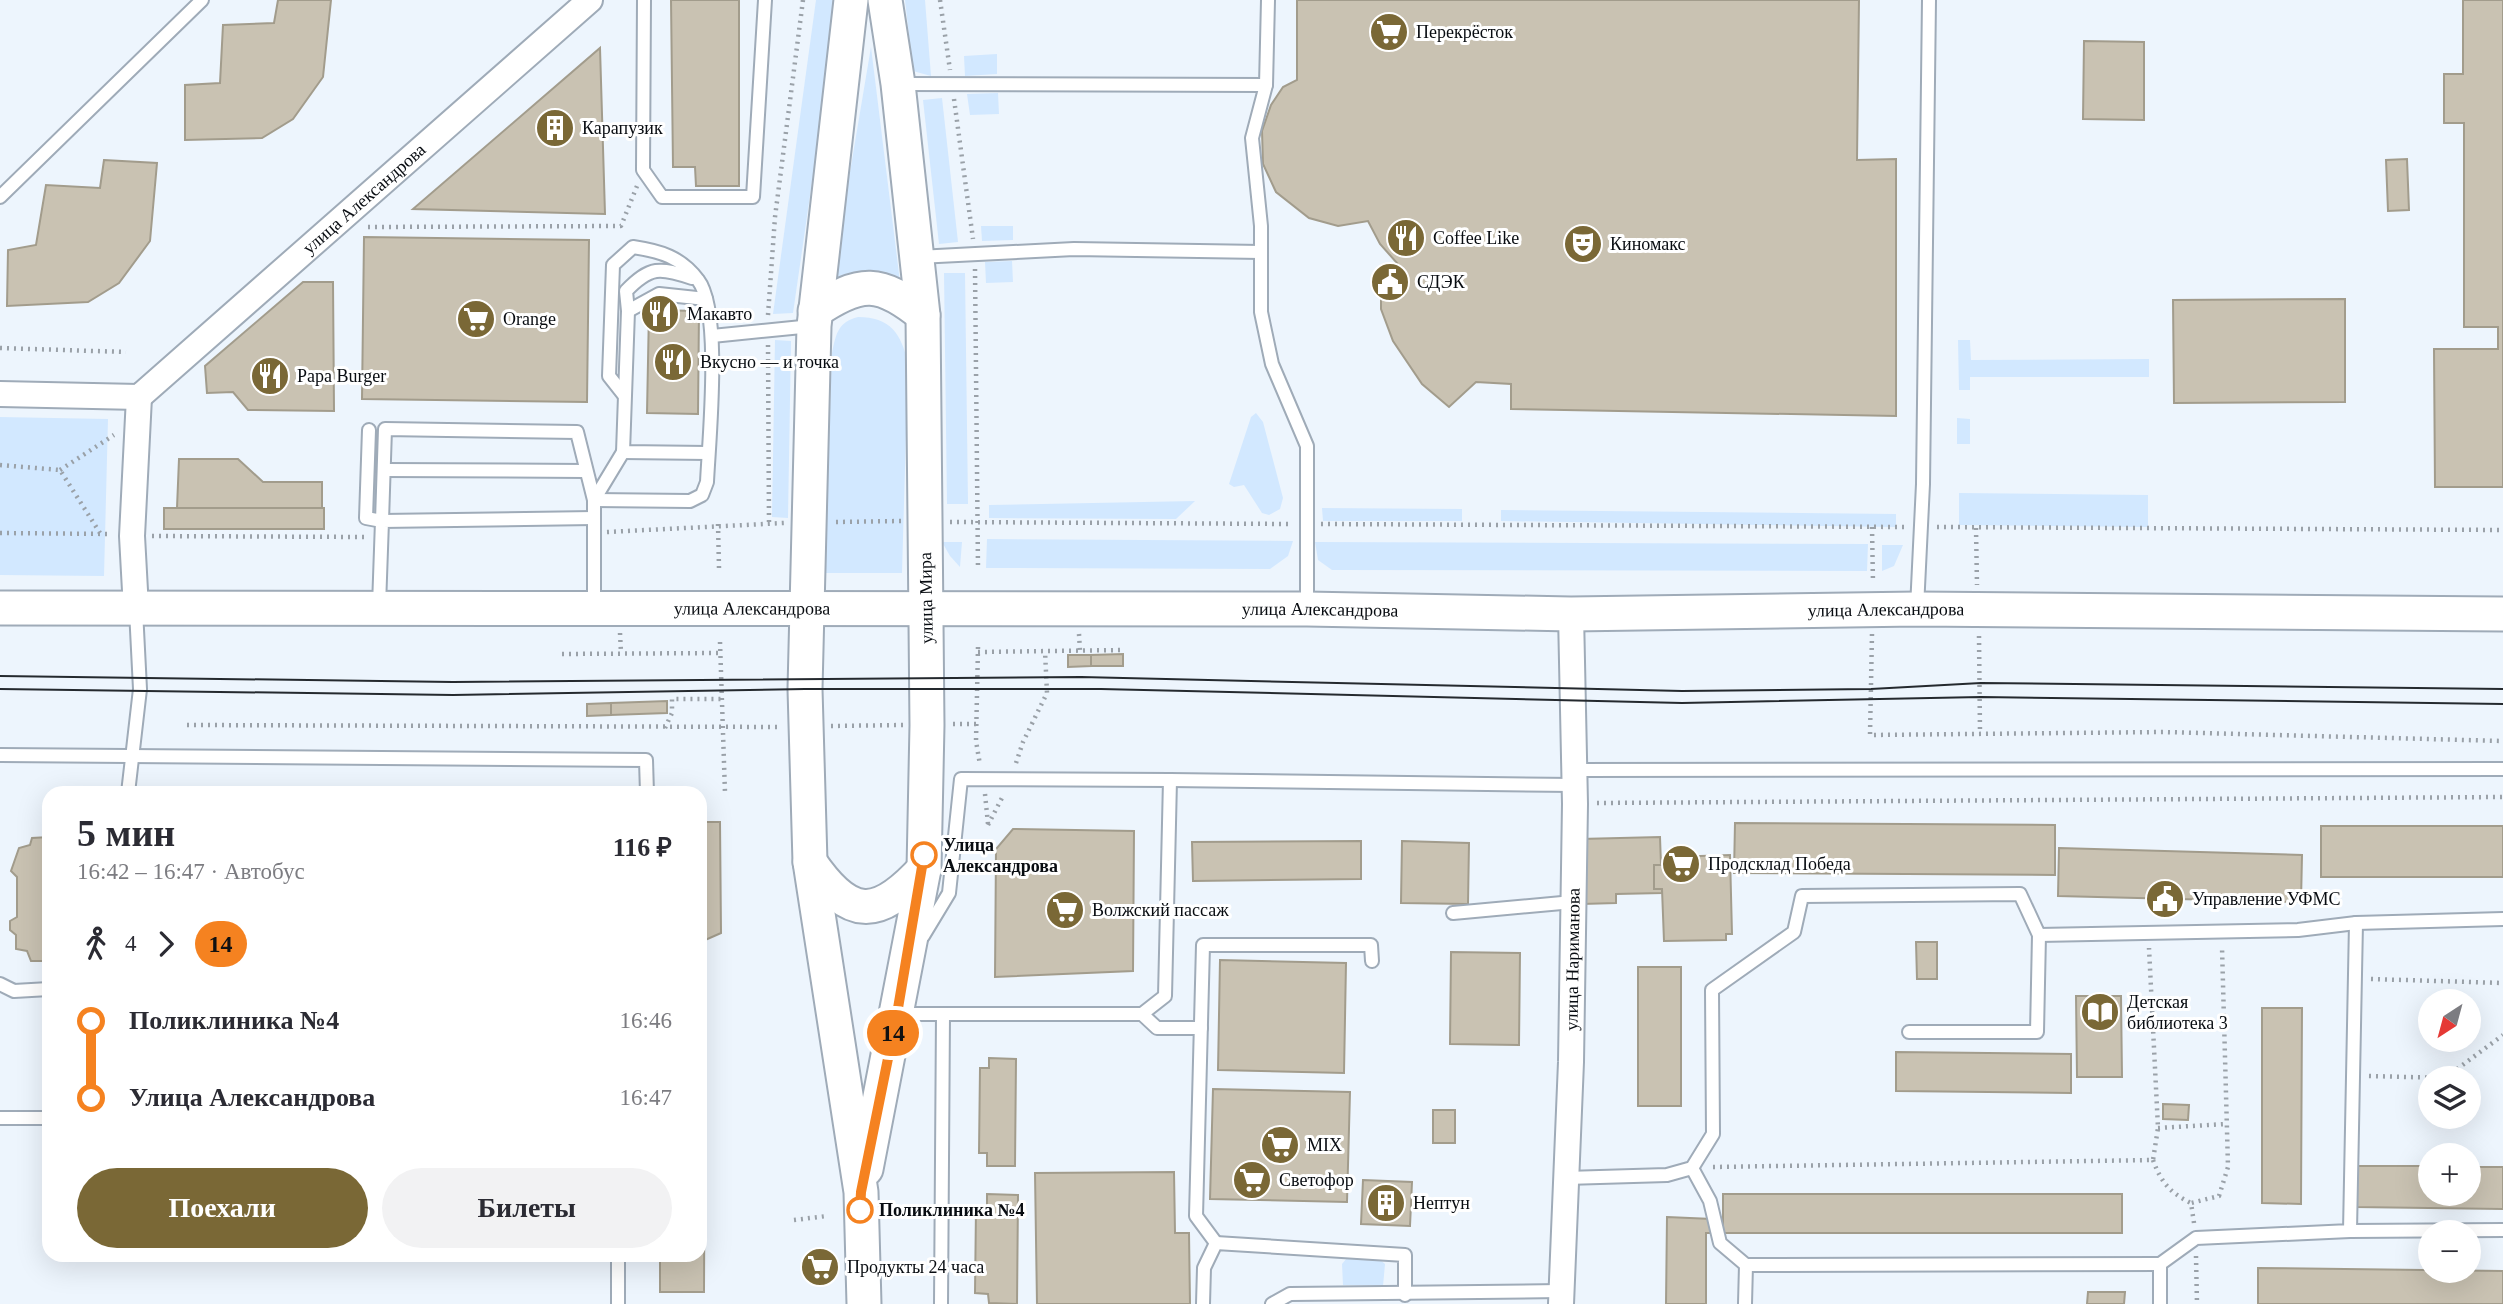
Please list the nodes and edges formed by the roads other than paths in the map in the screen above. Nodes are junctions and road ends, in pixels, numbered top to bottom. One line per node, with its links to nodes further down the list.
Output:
1 (202, 0): 11 (lane)
2 (590, 0): 22 (street, улица Александрова)
3 (644, 0): 4 (lane)
4 (765, 0)
5 (851, 0): 18 (street, улица Мира)
6 (885, 0): 9 (street, улица Мира)
7 (1268, 0): 10 (lane)
8 (1929, 0): 35 (lane)
9 (898, 84): 10 (lane); 13 (street, улица Мира)
10 (1266, 85): 12 (lane)
11 (0, 197)
12 (1261, 252): 13 (lane); 34 (lane)
13 (918, 257): 17 (street, улица Мира)
14 (699, 280): 15 (lane); 16 (lane); 21 (lane)
15 (706, 299): 16 (lane); 19 (lane)
16 (628, 311): 21 (lane)
17 (923, 315): 18 (street); 37 (street, улица Мира)
18 (814, 319): 19 (lane); 38 (street, улица Мира)
19 (712, 336): 25 (lane)
20 (0, 394): 22 (street)
21 (624, 395): 24 (lane)
22 (139, 397): 36 (street)
23 (369, 430): 30 (lane)
24 (623, 452): 25 (lane); 28 (lane)
25 (708, 453): 28 (lane)
26 (384, 470): 27 (lane); 27 (lane); 30 (lane)
27 (586, 471): 28 (lane)
28 (594, 500): 29 (lane)
29 (594, 518): 30 (lane); 31 (lane)
30 (382, 521): 33 (lane)
31 (594, 607): 33 (street, улица Александрова); 38 (street, улица Александрова)
32 (0, 608): 36 (street, улица Александрова)
33 (379, 608): 36 (street, улица Александрова)
34 (1307, 609): 37 (street, улица Александрова); 39 (street, улица Александрова)
35 (1917, 609): 39 (street, улица Александрова); 40 (street, улица Александрова)
36 (136, 610): 41 (lane)
37 (926, 610): 38 (street, улица Александрова); 49 (street, улица Мира)
38 (807, 611): 48 (street, улица Мира)
39 (1571, 614): 47 (street, улица Нариманова)
40 (2503, 614)
41 (131, 754): 42 (lane); 45 (lane); 46 (lane)
42 (0, 755)
43 (2503, 769): 47 (lane)
44 (1170, 780): 47 (lane); 56 (lane); 61 (lane)
45 (129, 786)
46 (647, 786)
47 (1574, 786): 50 (street, улица Нариманова)
48 (810, 862): 49 (street); 68 (street, улица Мира)
49 (924, 869): 56 (street, улица Мира)
50 (1573, 902): 51 (lane); 67 (street, улица Нариманова)
51 (1453, 913)
52 (2503, 919): 53 (lane)
53 (2356, 923): 54 (lane); 70 (lane)
54 (2039, 935): 63 (lane); 66 (lane)
55 (1372, 961): 62 (lane)
56 (907, 963): 59 (street, улица Мира)
57 (0, 984): 58 (lane)
58 (42, 989)
59 (897, 1014): 60 (lane); 68 (street, улица Мира)
60 (943, 1014): 61 (lane); 79 (lane)
61 (1142, 1014): 62 (lane)
62 (1201, 1028): 71 (lane)
63 (1909, 1032)
64 (0, 1118): 65 (lane)
65 (42, 1118)
66 (1692, 1168): 67 (lane); 74 (lane)
67 (1566, 1178): 76 (street, улица Нариманова)
68 (861, 1192): 78 (street, улица Мира)
69 (2503, 1230): 70 (lane)
70 (2350, 1231): 73 (lane)
71 (1216, 1244): 75 (lane); 80 (lane)
72 (618, 1262): 77 (lane)
73 (2160, 1264): 74 (lane); 83 (lane)
74 (1746, 1265): 82 (lane)
75 (1405, 1295): 76 (lane); 81 (lane)
76 (1561, 1297)
77 (618, 1304)
78 (864, 1304)
79 (942, 1304)
80 (1203, 1304)
81 (1272, 1304)
82 (1745, 1304)
83 (2160, 1304)

